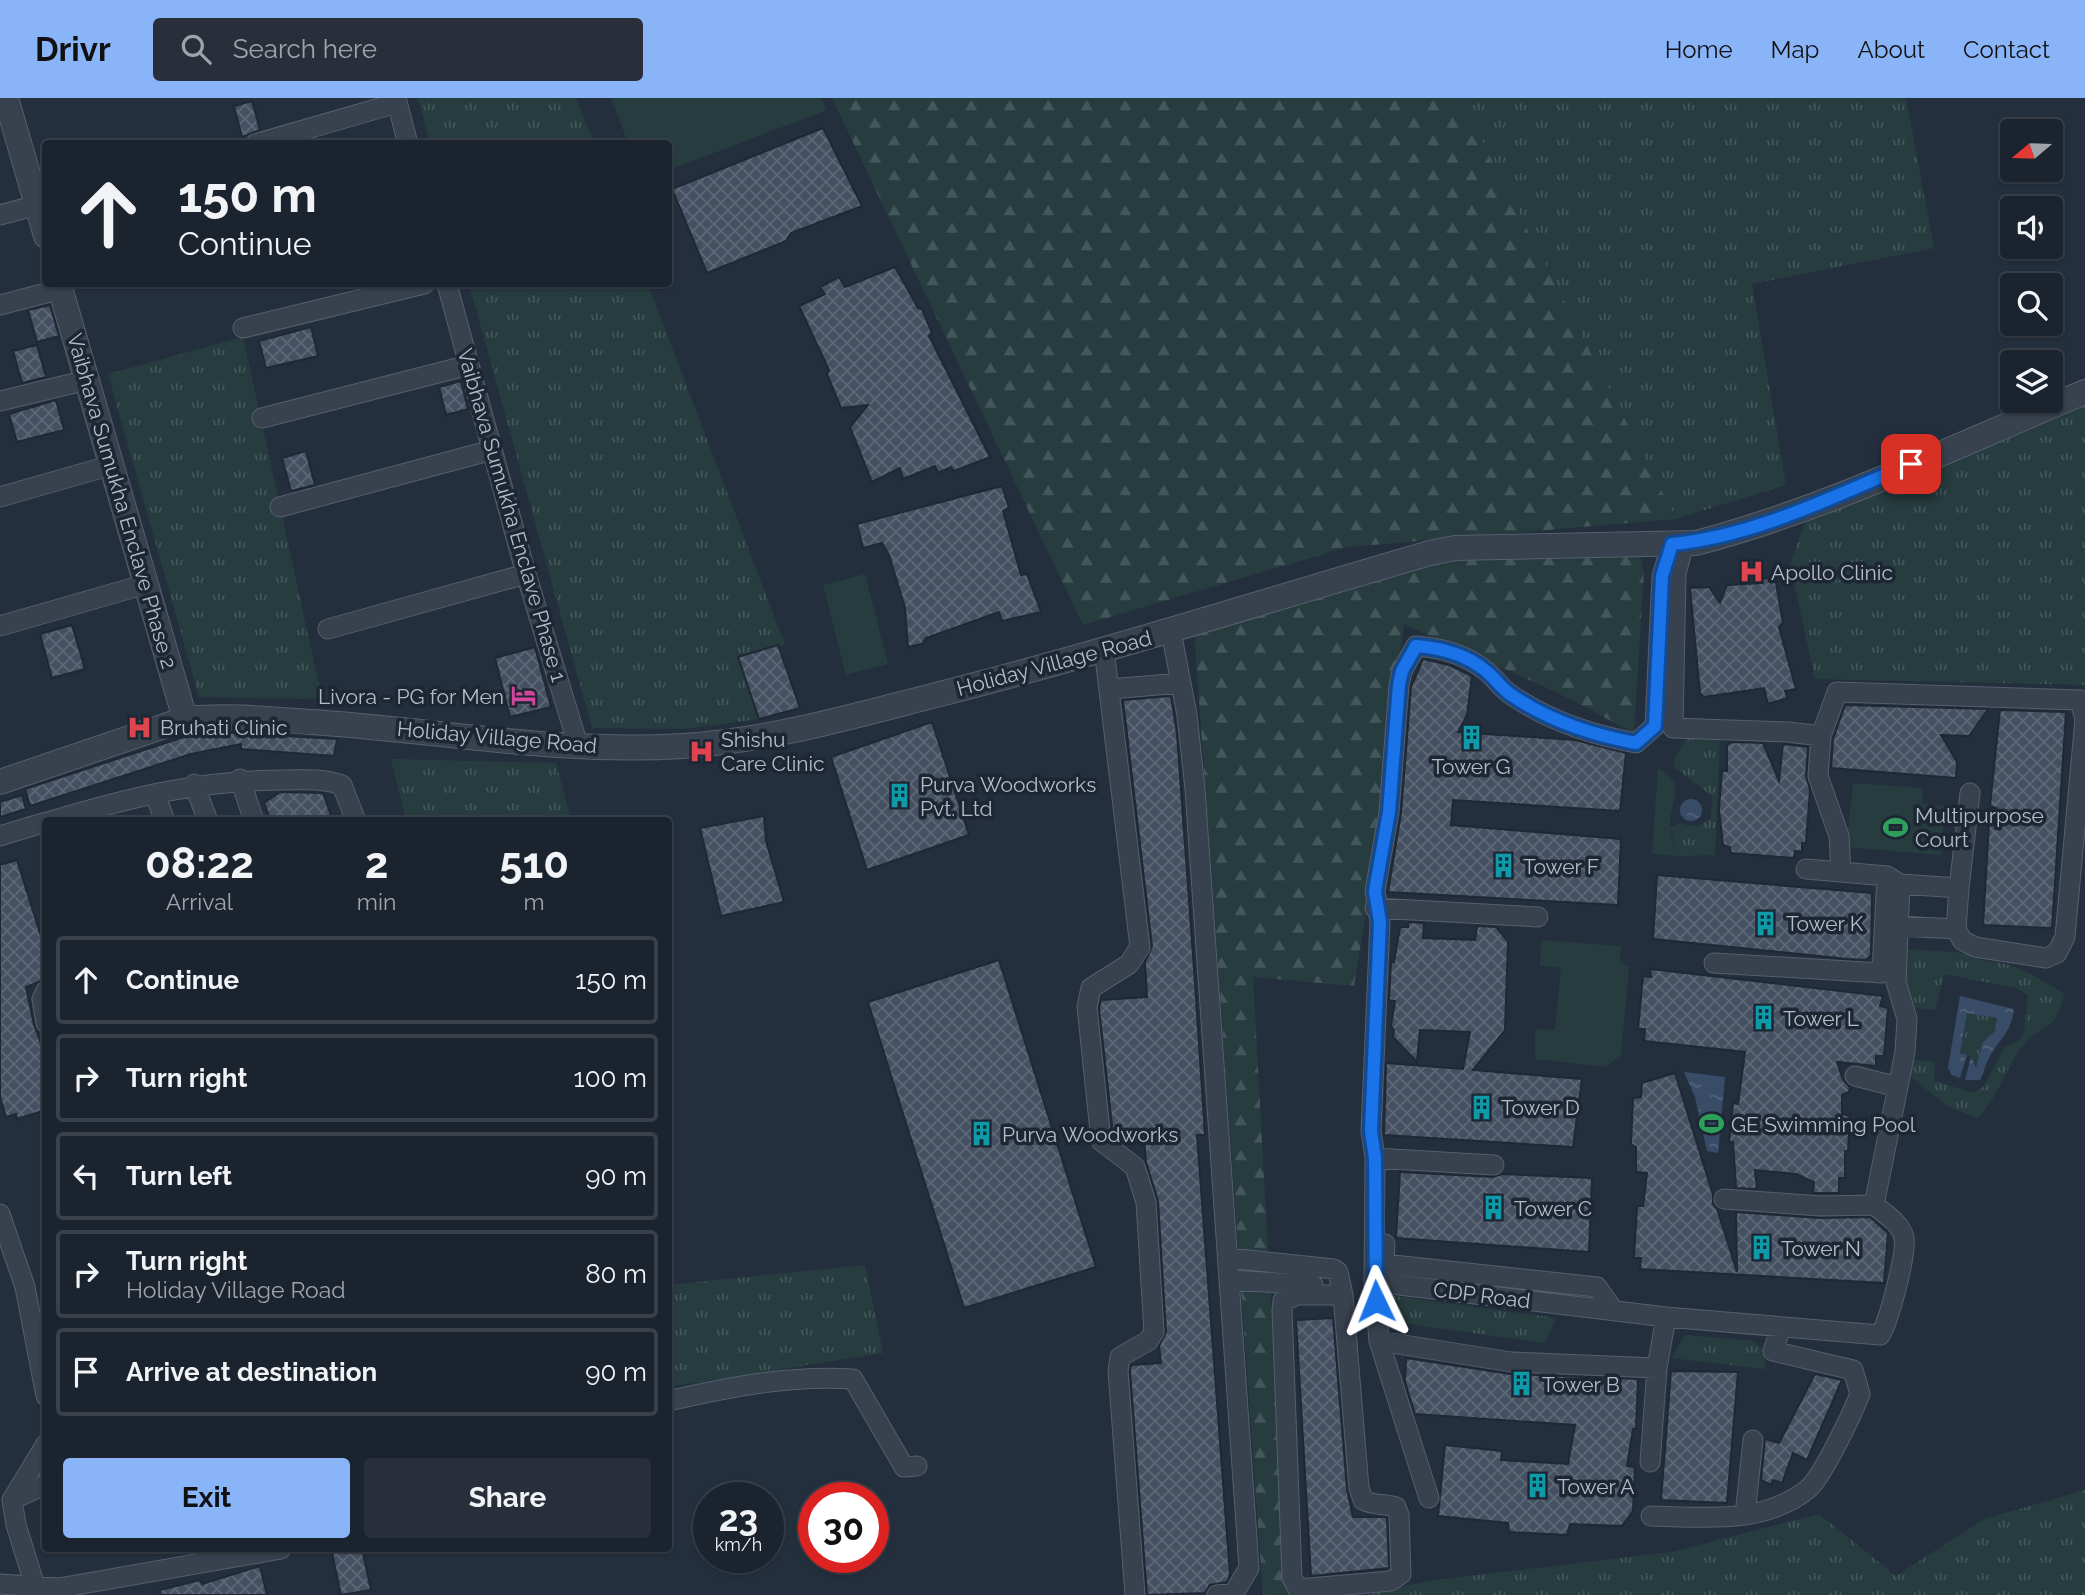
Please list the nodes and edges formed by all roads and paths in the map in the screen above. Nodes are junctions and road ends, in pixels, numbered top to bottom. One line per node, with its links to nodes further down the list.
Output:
1 (397, 100): 3 (street); 4 (street)
2 (6, 110): 5 (street)
3 (268, 140)
4 (407, 140)
5 (37, 205): 6 (street); 7 (street)
6 (0, 215)
7 (42, 222)
8 (57, 287): 12 (street)
9 (60, 287): 15 (street, Vaibhava Sumukha Enclave Phase 2)
10 (412, 287): 13 (street)
11 (448, 287): 14 (street, Vaibhava Sumukha Enclave Phase 1)
12 (0, 305)
13 (243, 328)
14 (469, 365): 18 (street); 19 (street, Vaibhava Sumukha Enclave Phase 1)
15 (87, 380): 17 (street); 20 (street, Vaibhava Sumukha Enclave Phase 2)
16 (2085, 393): 23 (street, Holiday Village Road)
17 (0, 401)
18 (262, 418)
19 (492, 450): 22 (street); 24 (street, Vaibhava Sumukha Enclave Phase 1)
20 (112, 465): 21 (street); 25 (street, Vaibhava Sumukha Enclave Phase 2)
21 (0, 497)
22 (280, 507)
23 (1678, 544): 28 (street, Holiday Village Road); 33 (street); 51 (street)
24 (526, 574): 27 (street); 34 (street, Vaibhava Sumukha Enclave Phase 1)
25 (146, 584): 26 (street); 32 (street, Vaibhava Sumukha Enclave Phase 2)
26 (0, 626)
27 (328, 629)
28 (1171, 631): 29 (street, Holiday Village Road); 30 (street)
29 (1104, 649): 31 (street); 34 (street, Holiday Village Road)
30 (1181, 683): 31 (street); 63 (street)
31 (1110, 689): 86 (street)
32 (185, 719): 34 (street, Holiday Village Road); 36 (street, Holiday Village Road)
33 (1821, 736): 48 (street); 54 (street)
34 (578, 745)
35 (240, 779): 37 (street); 43 (street); 44 (street)
36 (0, 782)
37 (194, 784): 39 (street); 42 (street)
38 (1970, 793): 50 (street)
39 (155, 794): 40 (street); 41 (street)
40 (66, 817)
41 (164, 817)
42 (206, 817)
43 (253, 817)
44 (354, 817)
45 (42, 823): 46 (street)
46 (0, 836)
47 (1806, 869): 48 (street)
48 (1841, 872): 49 (street)
49 (1894, 880): 50 (street); 53 (street); 55 (street)
50 (1959, 888): 54 (street)
51 (1375, 908): 52 (street); 58 (street)
52 (1538, 917)
53 (1898, 926): 54 (street); 57 (street)
54 (1956, 929)
55 (1714, 963)
56 (1854, 1076): 57 (street)
57 (1898, 1087): 61 (street)
58 (1375, 1158): 59 (street); 65 (street); 67 (street)
59 (1494, 1165)
60 (1724, 1199): 61 (street)
61 (1874, 1205): 69 (street, CDP Road)
62 (0, 1214): 72 (street)
63 (1228, 1258): 64 (street); 66 (street)
64 (1230, 1280): 66 (street); 87 (street)
65 (1374, 1282): 67 (street, CDP Road); 70 (street)
66 (1343, 1290): 66 (street)
67 (1614, 1311): 68 (street, CDP Road)
68 (1666, 1317): 69 (street, CDP Road); 71 (street)
69 (1781, 1326): 81 (street)
70 (1379, 1340): 71 (street); 79 (street)
71 (1657, 1368): 76 (street)
72 (42, 1375)
73 (672, 1400): 77 (street)
74 (1753, 1440): 81 (street)
75 (42, 1451): 80 (street)
76 (1650, 1462)
77 (917, 1466)
78 (42, 1485): 80 (street)
79 (1429, 1498)
80 (12, 1500): 85 (street)
81 (1745, 1515): 82 (street)
82 (1651, 1516)
83 (264, 1552): 85 (street)
84 (0, 1584): 85 (street)
85 (35, 1586)
86 (1135, 1595)
87 (1217, 1595)

